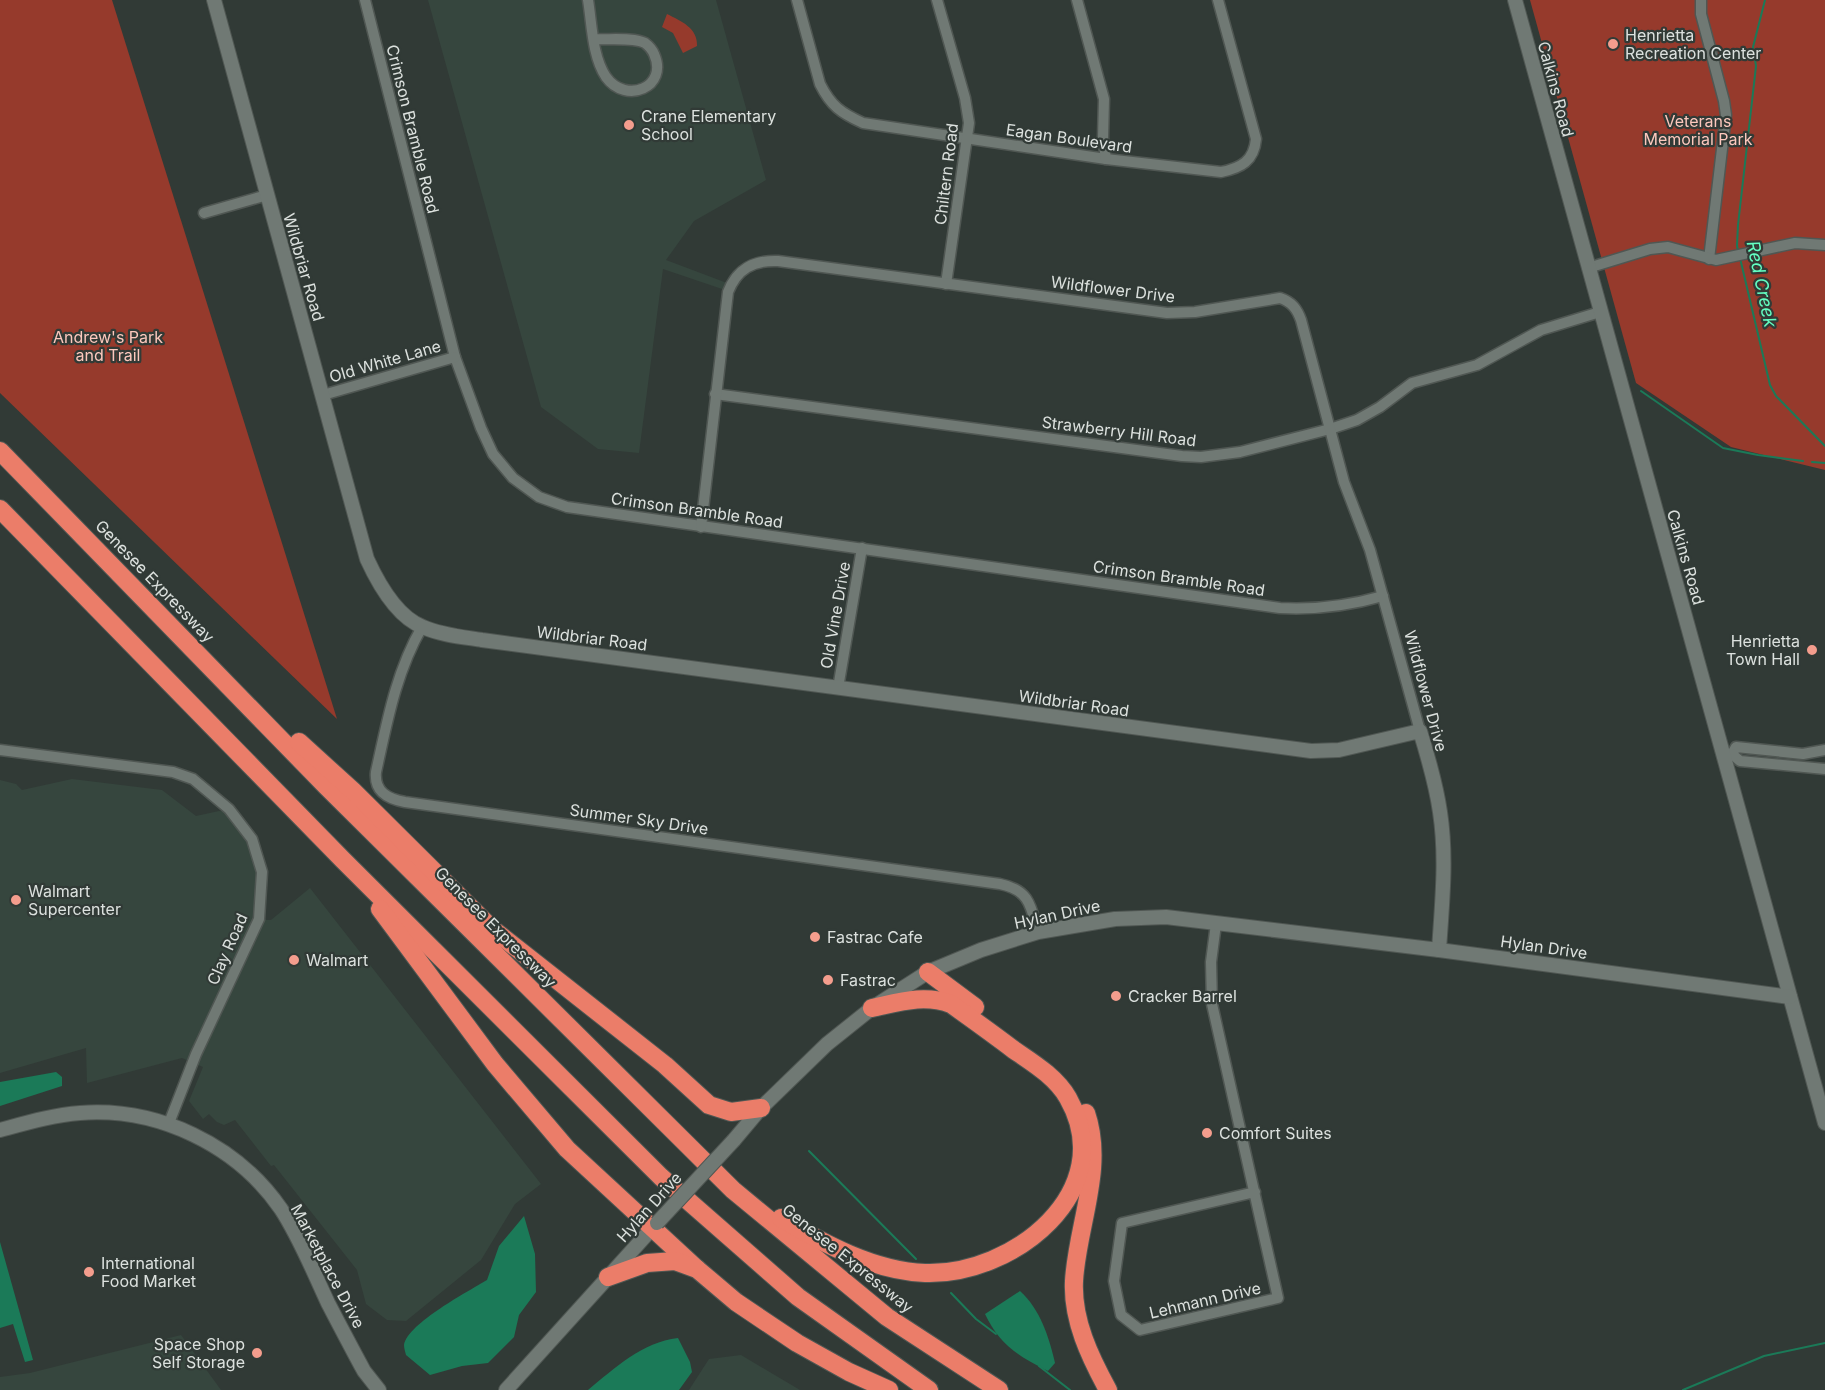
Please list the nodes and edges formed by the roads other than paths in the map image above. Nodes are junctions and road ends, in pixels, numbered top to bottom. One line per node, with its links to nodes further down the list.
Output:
1 (214, 0): 13 (main road, Wildbriar Road)
2 (365, 0): 20 (street, Crimson Bramble Road)
3 (588, 0): 10 (street)
4 (797, 0): 11 (street, Eagan Boulevard)
5 (937, 0): 11 (street, Chiltern Road)
6 (1077, 0): 12 (street)
7 (1218, 0): 12 (street, Eagan Boulevard)
8 (1515, 0): 17 (main road, Calkins Road)
9 (1701, 0): 16 (street)
10 (594, 39): 10 (street)
11 (967, 139): 12 (street, Eagan Boulevard); 18 (street, Chiltern Road)
12 (1106, 159)
13 (267, 195): 14 (street); 22 (main road, Wildbriar Road)
14 (204, 213)
15 (1825, 245): 16 (street)
16 (1709, 259): 17 (street)
17 (1588, 268): 19 (main road, Calkins Road)
18 (946, 284): 21 (street, Wildflower Drive); 23 (street, Wildflower Drive)
19 (1600, 312): 23 (street, Strawberry Hill Road); 35 (main road, Calkins Road)
20 (455, 357): 22 (street, Old White Lane); 26 (street, Crimson Bramble Road)
21 (715, 394): 23 (street, Strawberry Hill Road); 26 (street, Wildflower Drive)
22 (323, 395): 30 (main road, Wildbriar Road)
23 (1330, 429): 28 (street, Wildflower Drive)
24 (0, 451): 29 (highway, Genesee Expressway)
25 (0, 509): 37 (highway)
26 (701, 527): 27 (street, Crimson Bramble Road)
27 (862, 548): 28 (street, Crimson Bramble Road); 31 (street, Old Vine Drive)
28 (1383, 596): 32 (street, Wildflower Drive)
29 (160, 614): 44 (highway); 48 (highway, Genesee Expressway)
30 (422, 627): 31 (main road, Wildbriar Road); 39 (street, Summer Sky Drive)
31 (838, 688): 32 (main road, Wildbriar Road)
32 (1420, 731): 40 (main road, Wildflower Drive)
33 (0, 750): 45 (street, Clay Road)
34 (1825, 750): 35 (street)
35 (1728, 755): 36 (street); 42 (main road, Calkins Road)
36 (1825, 769)
37 (343, 860): 50 (highway); 56 (highway)
38 (1216, 924): 39 (main road, Hylan Drive); 40 (main road, Hylan Drive); 49 (street, Lehmann Drive)
39 (1038, 932): 41 (main road, Hylan Drive)
40 (1439, 950): 42 (main road, Hylan Drive)
41 (928, 972): 43 (main road, Hylan Drive); 58 (highway)
42 (1790, 997): 46 (main road, Calkins Road)
43 (872, 1008): 44 (main road, Hylan Drive); 48 (highway)
44 (761, 1108): 50 (main road, Hylan Drive, bridge)
45 (169, 1123): 47 (main road, Marketplace Drive); 53 (main road, Marketplace Drive)
46 (1825, 1124)
47 (0, 1130)
48 (733, 1190): 57 (highway, Genesee Expressway)
49 (1255, 1192): 49 (street, Lehmann Drive)
50 (655, 1225): 51 (highway); 52 (main road, Hylan Drive)
51 (697, 1269): 52 (highway); 55 (highway)
52 (608, 1277): 54 (main road, Hylan Drive)
53 (379, 1390)
54 (506, 1390)
55 (889, 1390)
56 (929, 1390)
57 (999, 1390)
58 (1108, 1390)

